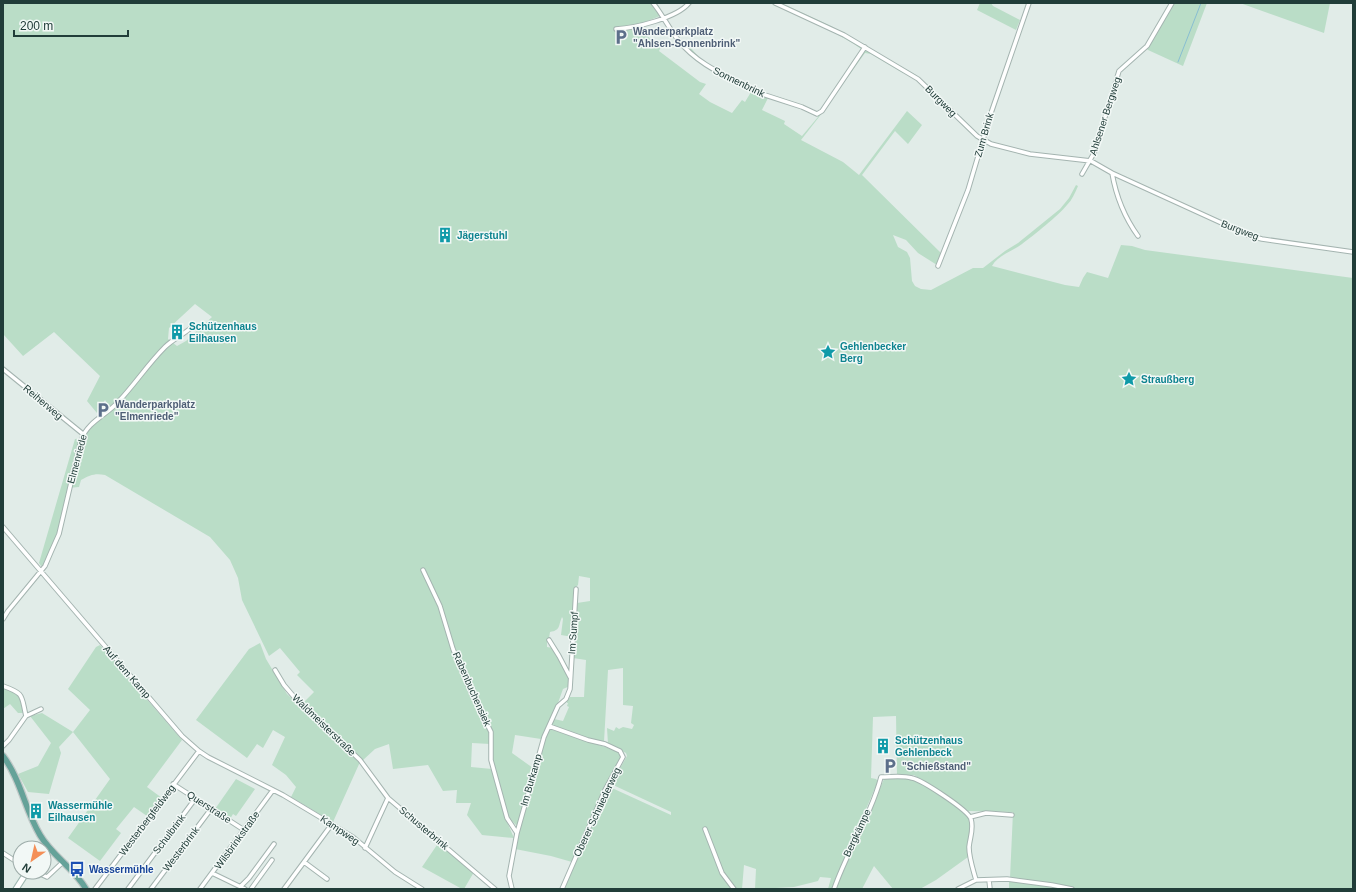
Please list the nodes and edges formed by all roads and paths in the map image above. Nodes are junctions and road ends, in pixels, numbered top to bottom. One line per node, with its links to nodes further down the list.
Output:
1 (653, 3): 6 (street, Sonnenbrink)
2 (689, 3): 6 (street)
3 (776, 3): 8 (street, Burgweg)
4 (1029, 3): 9 (street, Zum Brink)
5 (1172, 3): 10 (street, Ahlsener Bergweg)
6 (663, 18): 7 (street); 8 (street, Sonnenbrink)
7 (616, 29)
8 (865, 48): 9 (street, Burgweg)
9 (983, 140): 10 (street, Burgweg); 15 (street, Zum Brink)
10 (1091, 161): 11 (street, Burgweg); 12 (street, Ahlsener Bergweg)
11 (1112, 173): 13 (street); 14 (street, Burgweg)
12 (1082, 174)
13 (1138, 236)
14 (1353, 252)
15 (938, 266)
16 (192, 326): 18 (street, Elmenriede)
17 (3, 369): 18 (street, Reiherweg)
18 (83, 434): 21 (street, Elmenriede)
19 (3, 527): 21 (street, Auf dem Kamp)
20 (423, 570): 45 (street, Rabenbuchensiek)
21 (41, 571): 23 (street, Elmenriede); 32 (street, Auf dem Kamp)
22 (576, 589): 26 (street, Im Sumpf)
23 (3, 619)
24 (549, 640): 26 (street)
25 (275, 670): 34 (street, Waldmeisterstraße)
26 (571, 678): 30 (street, Im Burkamp)
27 (3, 686): 29 (street)
28 (40, 709): 29 (street)
29 (26, 716): 31 (street)
30 (549, 726): 45 (street, Im Burkamp); 74 (street, Oberer Schniederweg)
31 (3, 746)
32 (199, 750): 35 (street, Westerbergfeldweg); 36 (street, Auf dem Kamp)
33 (3, 756): 46 (main road)
34 (360, 760): 37 (street, Schusterbrink)
35 (174, 784): 38 (street, Querstraße); 64 (street, Westerbergfeldweg)
36 (273, 790): 42 (street, Kampweg); 44 (street, Wilsbrinkstraße)
37 (388, 798): 48 (street); 72 (street, Schusterbrink)
38 (195, 799): 39 (street, Querstraße); 65 (street, Schulbrink)
39 (211, 809): 44 (street, Querstraße); 66 (street, Westerbrink)
40 (1012, 815): 41 (street)
41 (970, 817): 59 (street); 76 (street, Bergkämpe)
42 (332, 824): 48 (street, Kampweg); 54 (street)
43 (705, 829): 75 (street)
44 (244, 830): 56 (street, Wilsbrinkstraße)
45 (516, 833): 73 (street, Im Burkamp)
46 (42, 840)
47 (274, 844): 61 (street)
48 (366, 848): 71 (street, Kampweg)
49 (3, 853): 51 (street)
50 (52, 853): 53 (main road)
51 (12, 859)
52 (272, 860): 69 (street)
53 (63, 862): 55 (street); 63 (main road)
54 (304, 862): 57 (street); 70 (street)
55 (52, 872)
56 (212, 873): 61 (street); 67 (street, Wilsbrinkstraße)
57 (327, 879)
58 (22, 880): 62 (street)
59 (976, 880): 60 (street); 77 (street)
60 (988, 880): 78 (street); 79 (street)
61 (240, 887): 68 (street)
62 (16, 889)
63 (86, 889)
64 (95, 889)
65 (128, 889)
66 (151, 889)
67 (200, 889)
68 (245, 889)
69 (251, 889)
70 (284, 889)
71 (422, 889)
72 (495, 889)
73 (512, 889)
74 (562, 889)
75 (734, 889)
76 (834, 889)
77 (958, 889)
78 (990, 889)
79 (1072, 889)

